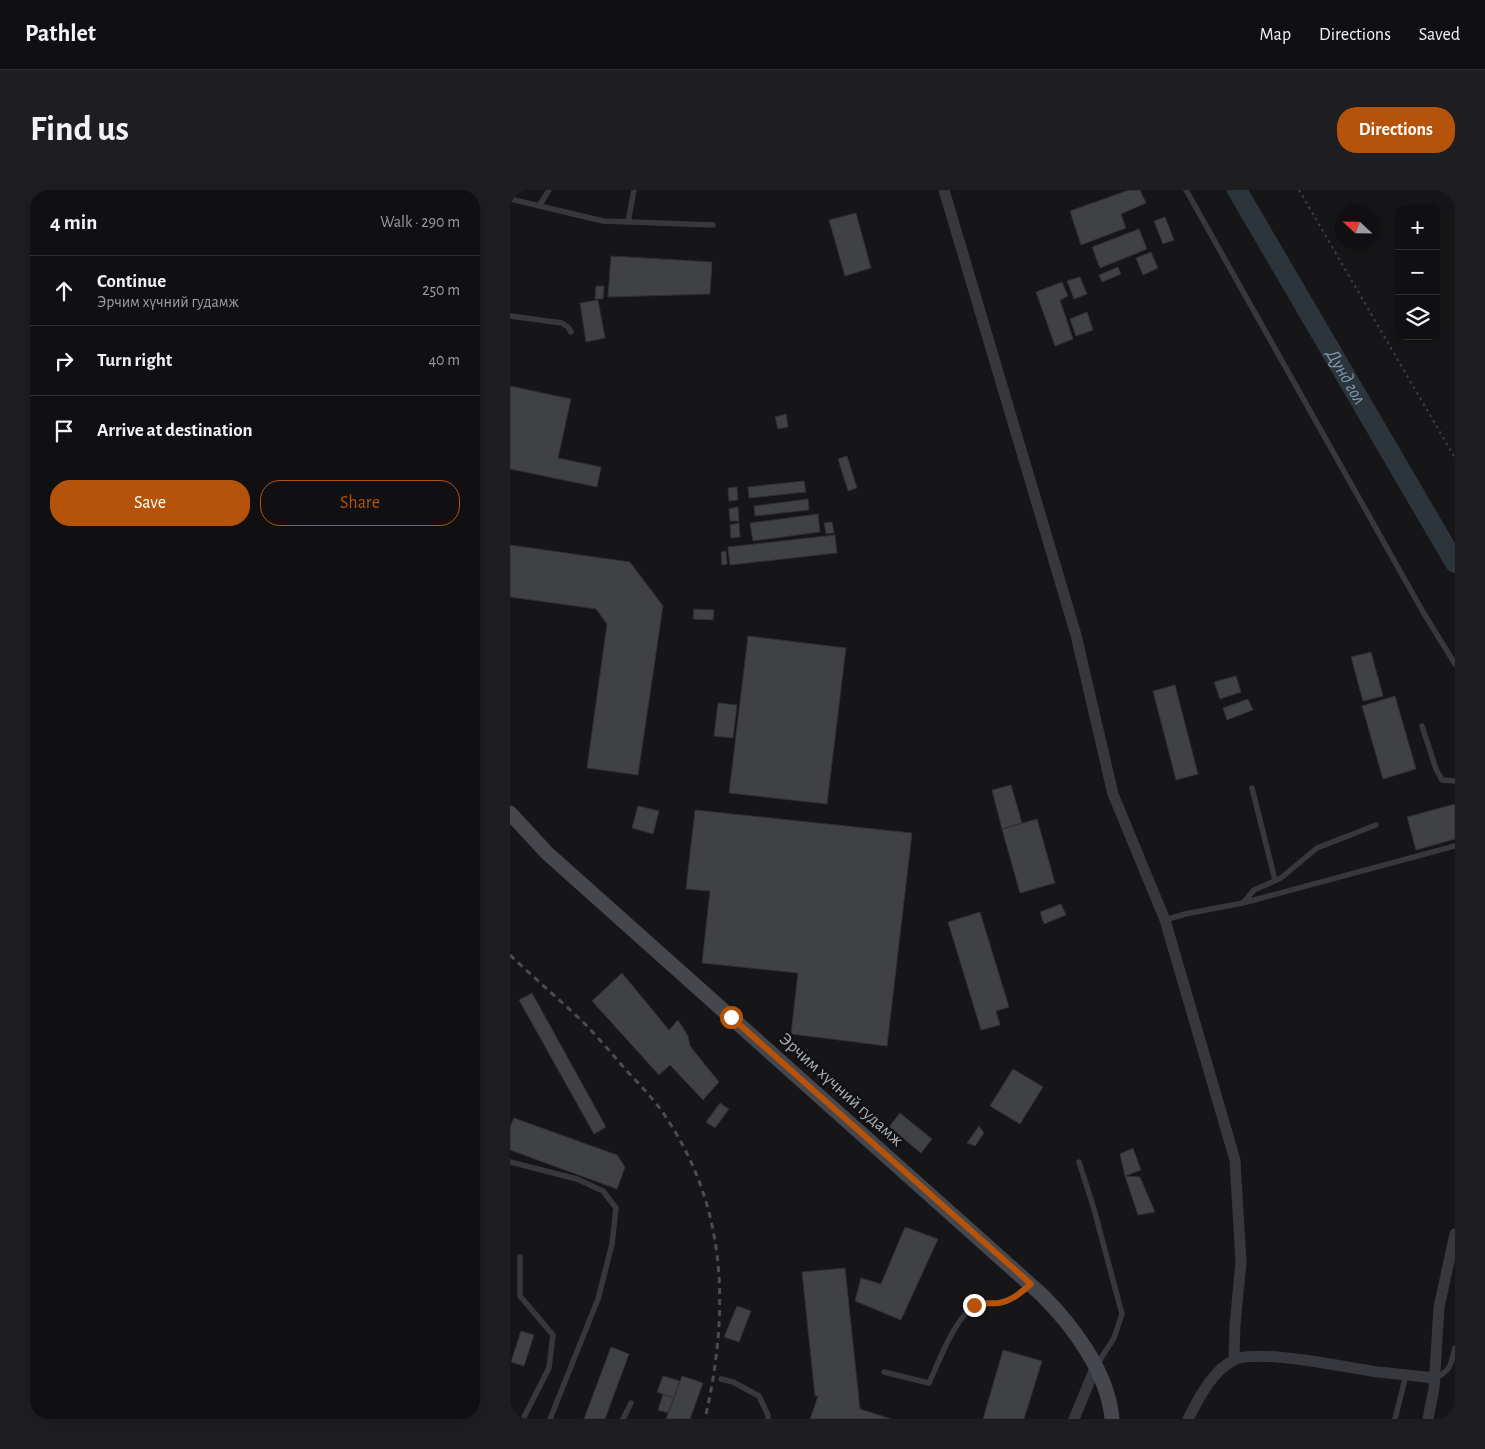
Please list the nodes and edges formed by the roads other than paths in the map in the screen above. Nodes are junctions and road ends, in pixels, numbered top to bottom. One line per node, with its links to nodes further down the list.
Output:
1 (549, 190): 6 (lane)
2 (634, 190): 7 (lane)
3 (944, 190): 20 (street)
4 (1186, 190): 11 (lane)
5 (510, 199): 6 (lane)
6 (539, 206): 7 (lane)
7 (628, 222): 8 (lane)
8 (713, 225)
9 (510, 316): 10 (lane)
10 (571, 332)
11 (1455, 664)
12 (1422, 726): 13 (lane)
13 (1455, 782)
14 (1252, 788): 18 (lane)
15 (510, 813): 25 (main road, Эрчим хүчний гудамж)
16 (1376, 825): 18 (lane)
17 (1455, 846): 19 (lane)
18 (1275, 880): 19 (lane)
19 (1242, 903): 20 (lane)
20 (1165, 920): 27 (street)
21 (510, 1162): 35 (lane)
22 (1079, 1162): 28 (lane)
23 (1455, 1234): 31 (street)
24 (520, 1257): 34 (lane)
25 (1031, 1284): 28 (main road, Эрчим хүчний гудамж); 29 (lane)
26 (1455, 1348): 31 (lane)
27 (1234, 1360): 30 (street); 40 (street)
28 (1095, 1368): 38 (street); 39 (main road, Эрчим хүчний гудамж)
29 (884, 1372)
30 (1406, 1375): 31 (street); 41 (lane)
31 (1435, 1378): 42 (street)
32 (721, 1379): 37 (lane)
33 (631, 1403): 36 (lane)
34 (523, 1419)
35 (550, 1419)
36 (623, 1419)
37 (768, 1419)
38 (1074, 1419)
39 (1112, 1419)
40 (1188, 1419)
41 (1395, 1419)
42 (1428, 1419)

